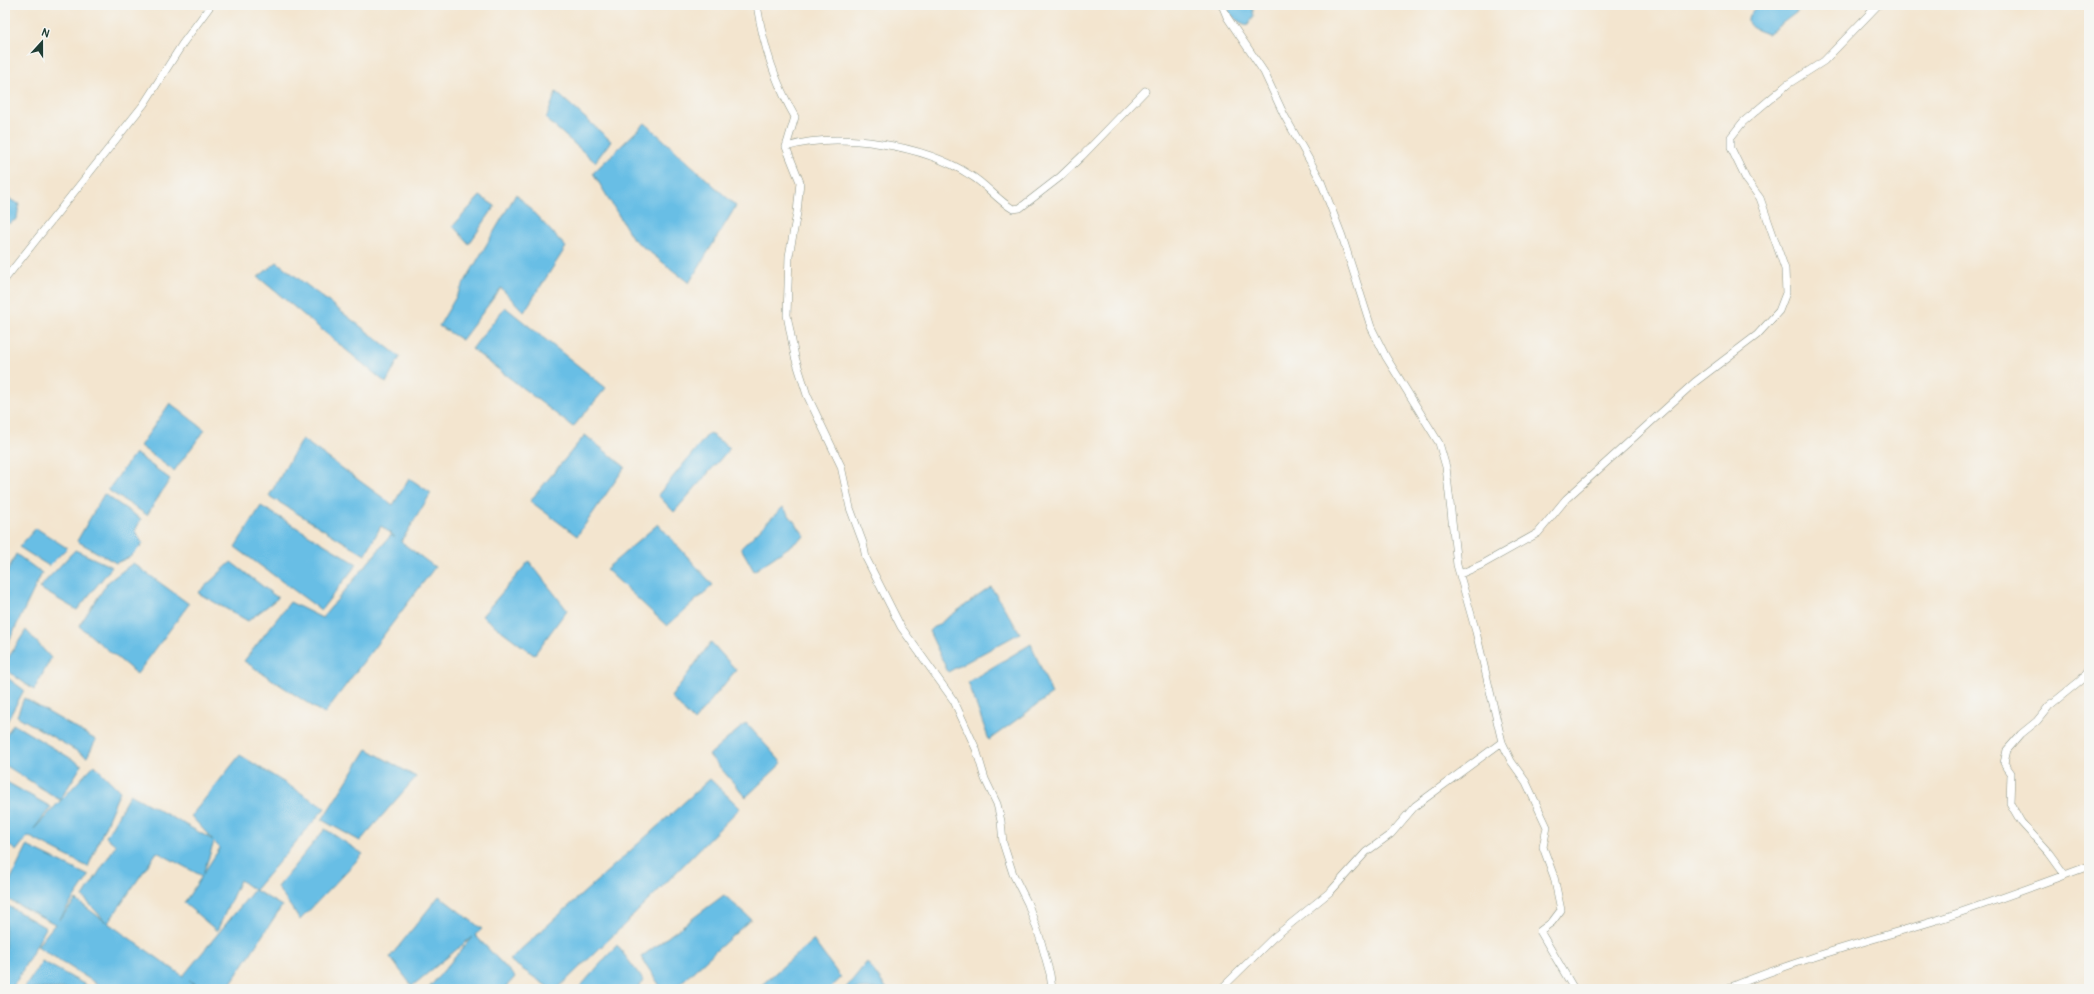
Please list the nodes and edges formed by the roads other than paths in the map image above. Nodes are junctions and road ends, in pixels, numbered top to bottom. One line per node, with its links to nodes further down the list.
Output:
1 (210, 5): 7 (street)
2 (756, 5): 6 (street)
3 (1222, 5): 8 (street)
4 (1878, 5): 8 (street)
5 (1145, 91): 6 (street)
6 (786, 147): 13 (street)
7 (5, 279)
8 (1460, 574): 10 (street)
9 (2089, 669): 12 (street)
10 (1502, 742): 14 (street); 15 (street)
11 (2089, 866): 12 (street)
12 (2065, 875): 16 (street)
13 (1052, 989)
14 (1221, 989)
15 (1574, 989)
16 (1726, 989)

